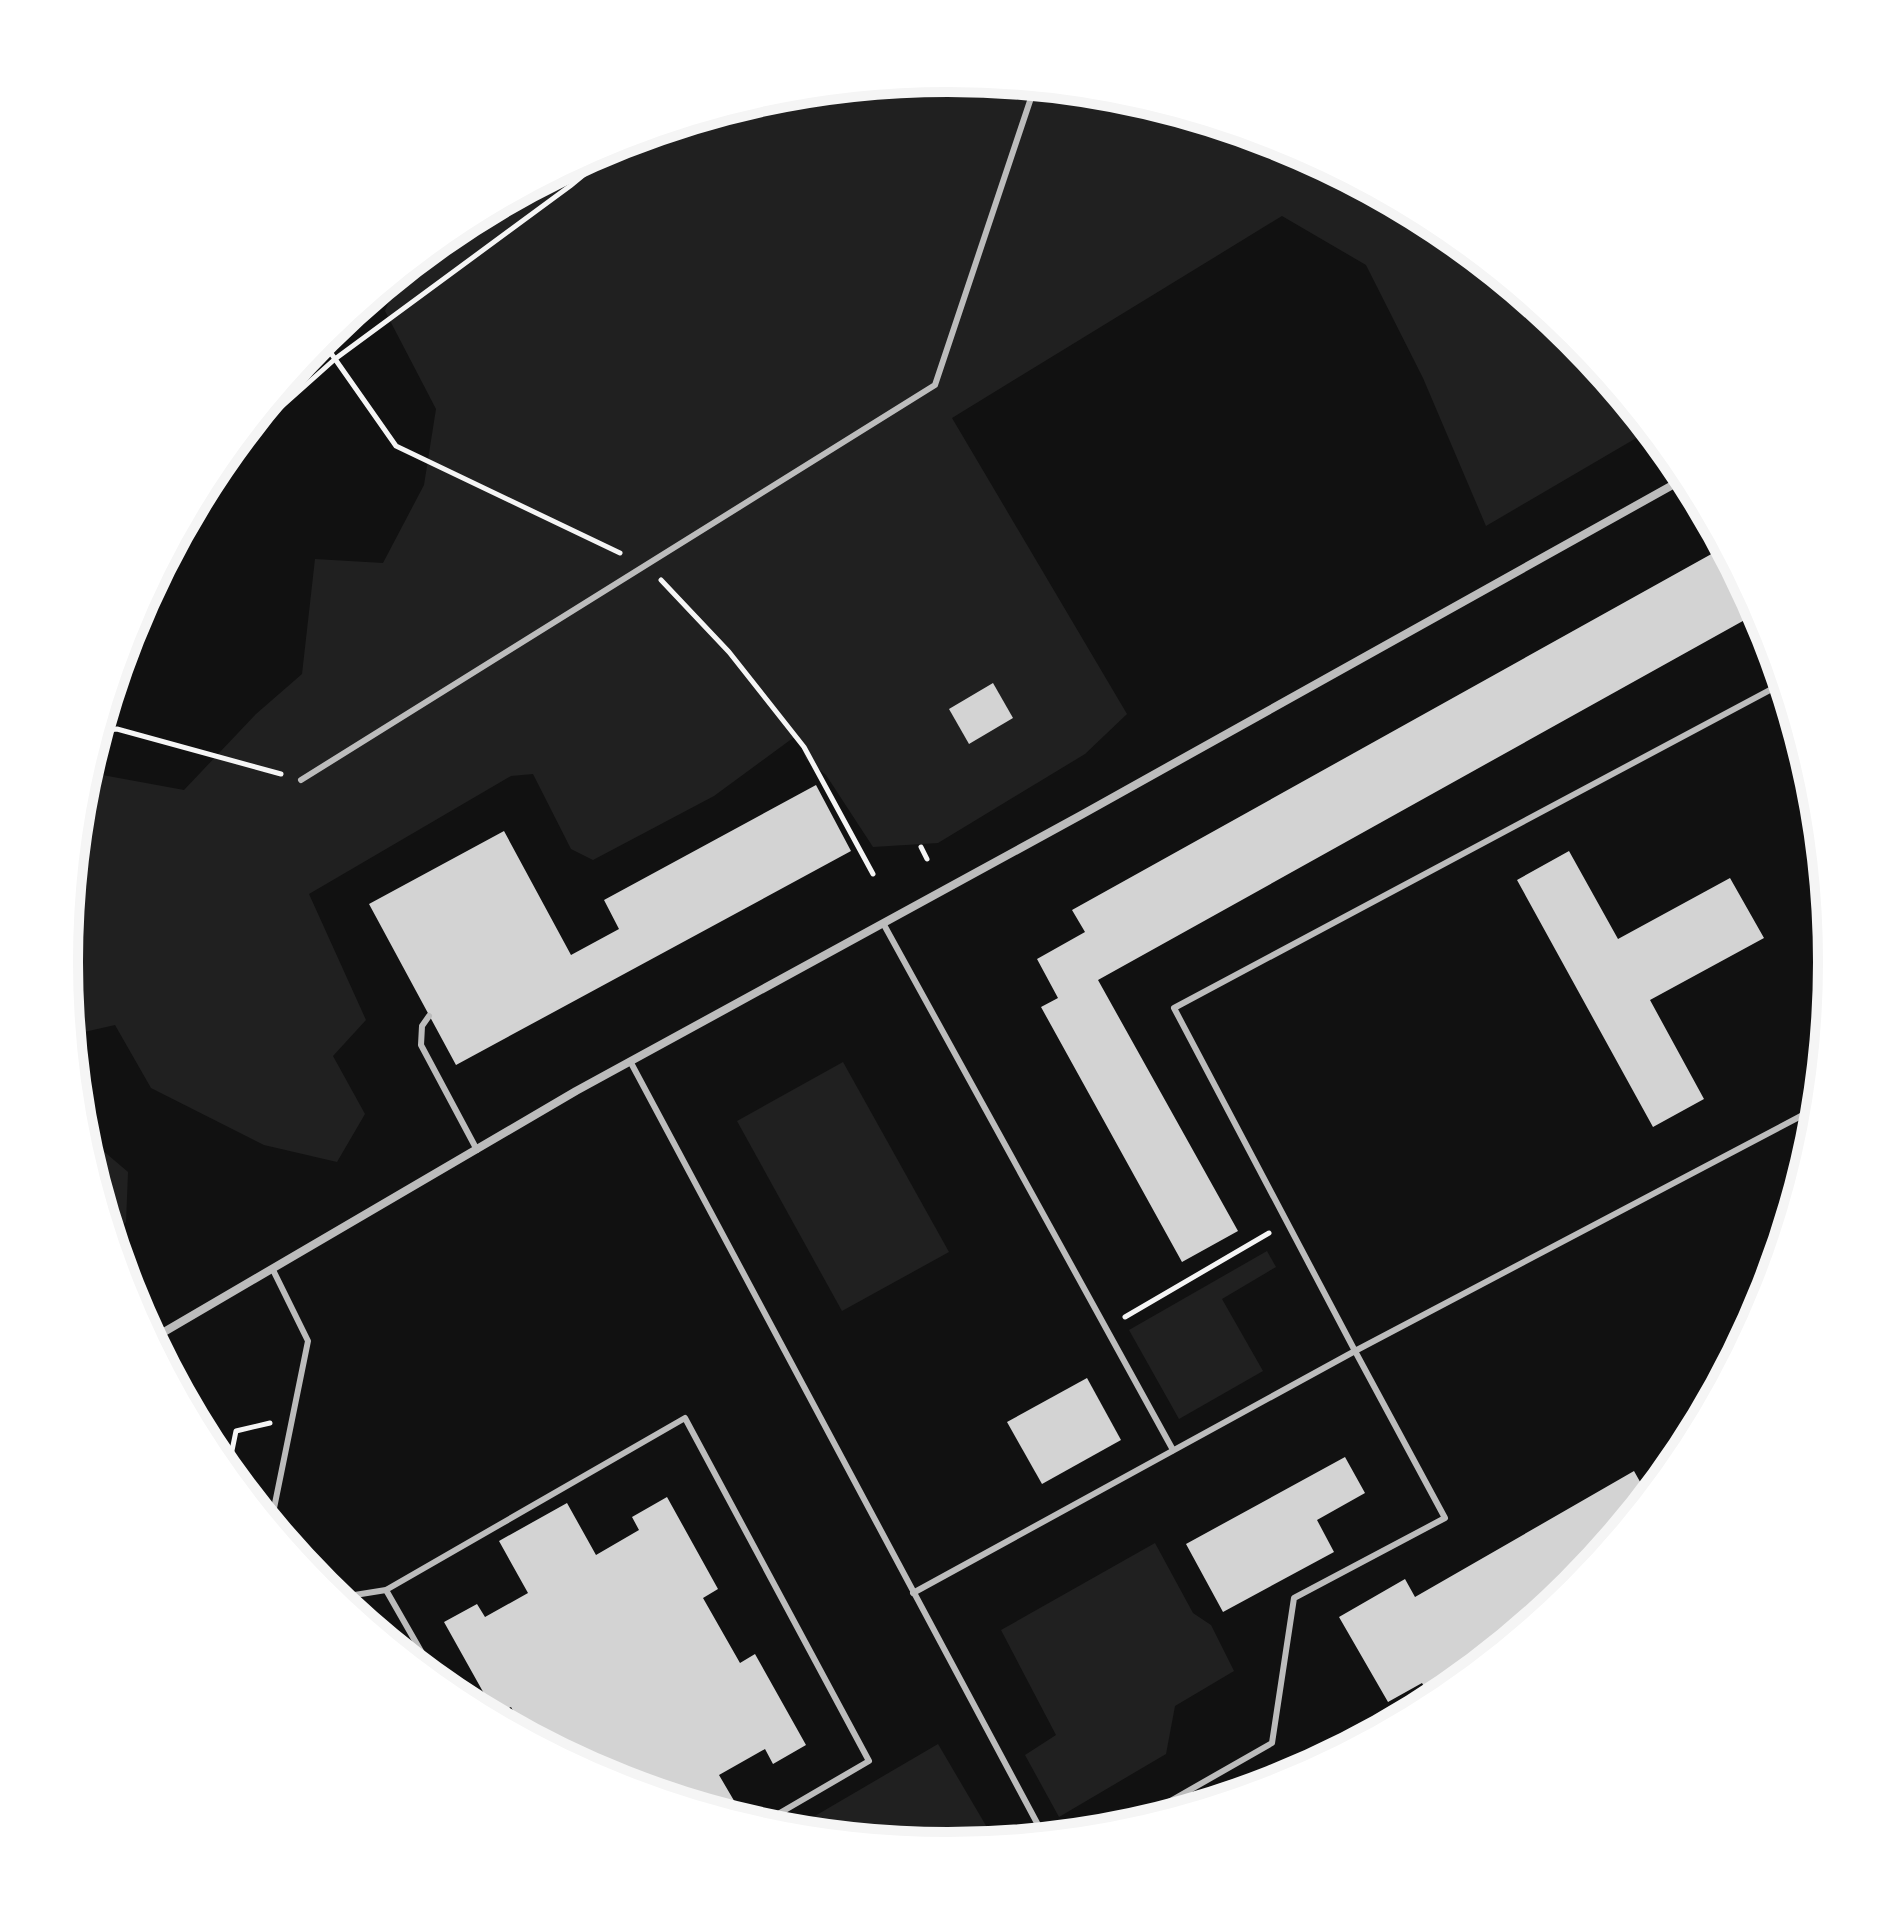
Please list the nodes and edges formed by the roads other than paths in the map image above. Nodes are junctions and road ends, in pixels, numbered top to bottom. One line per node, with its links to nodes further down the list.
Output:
1 (1032, 96): 4 (lane)
2 (1675, 484): 5 (street)
3 (1774, 688): 12 (lane)
4 (301, 780)
5 (883, 923): 7 (street); 13 (lane)
6 (429, 1016): 9 (lane)
7 (630, 1061): 9 (street); 16 (lane)
8 (1804, 1114): 12 (lane)
9 (477, 1150): 10 (street)
10 (273, 1270): 11 (street); 14 (lane)
11 (162, 1333)
12 (1355, 1351): 13 (lane); 19 (lane)
13 (1173, 1450): 16 (lane)
14 (274, 1510)
15 (386, 1590): 17 (lane); 18 (lane); 20 (lane)
16 (913, 1593): 21 (lane)
17 (352, 1595)
18 (424, 1656)
19 (1166, 1804)
20 (777, 1815)
21 (1039, 1826)

